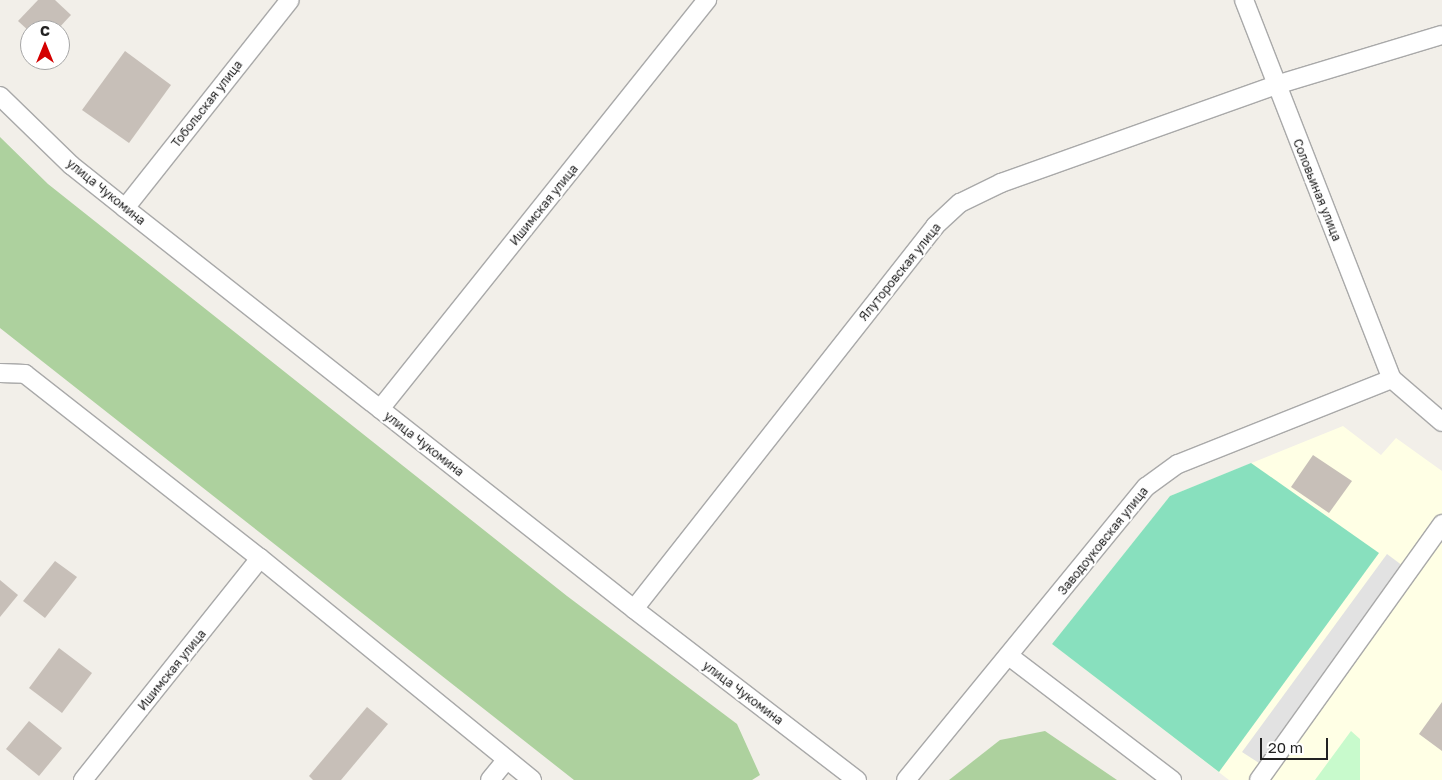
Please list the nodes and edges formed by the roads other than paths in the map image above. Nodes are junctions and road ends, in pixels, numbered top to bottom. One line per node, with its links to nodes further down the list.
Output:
1 (290, 0): 7 (street, Тобольская улица)
2 (707, 0): 10 (street, Ишимская улица)
3 (1244, 0): 5 (street, Соловьиная улица)
4 (1442, 35): 5 (street, Ялуторовская улица)
5 (1276, 84): 9 (street, Соловьиная улица); 14 (street, Ялуторовская улица)
6 (0, 96): 7 (street, улица Чукомина)
7 (125, 208): 10 (street, улица Чукомина)
8 (0, 374): 13 (street)
9 (1392, 379): 11 (street); 15 (street, Заводоуковская улица)
10 (380, 410): 14 (street, улица Чукомина)
11 (1442, 422)
12 (1442, 524): 23 (street)
13 (260, 558): 16 (street); 17 (street, Ишимская улица)
14 (634, 609): 20 (street, улица Чукомина)
15 (1009, 656): 21 (street, Заводоуковская улица); 22 (street)
16 (506, 760): 18 (street); 19 (street)
17 (83, 780)
18 (490, 780)
19 (532, 780)
20 (857, 780)
21 (906, 780)
22 (1172, 780)
23 (1259, 780)

